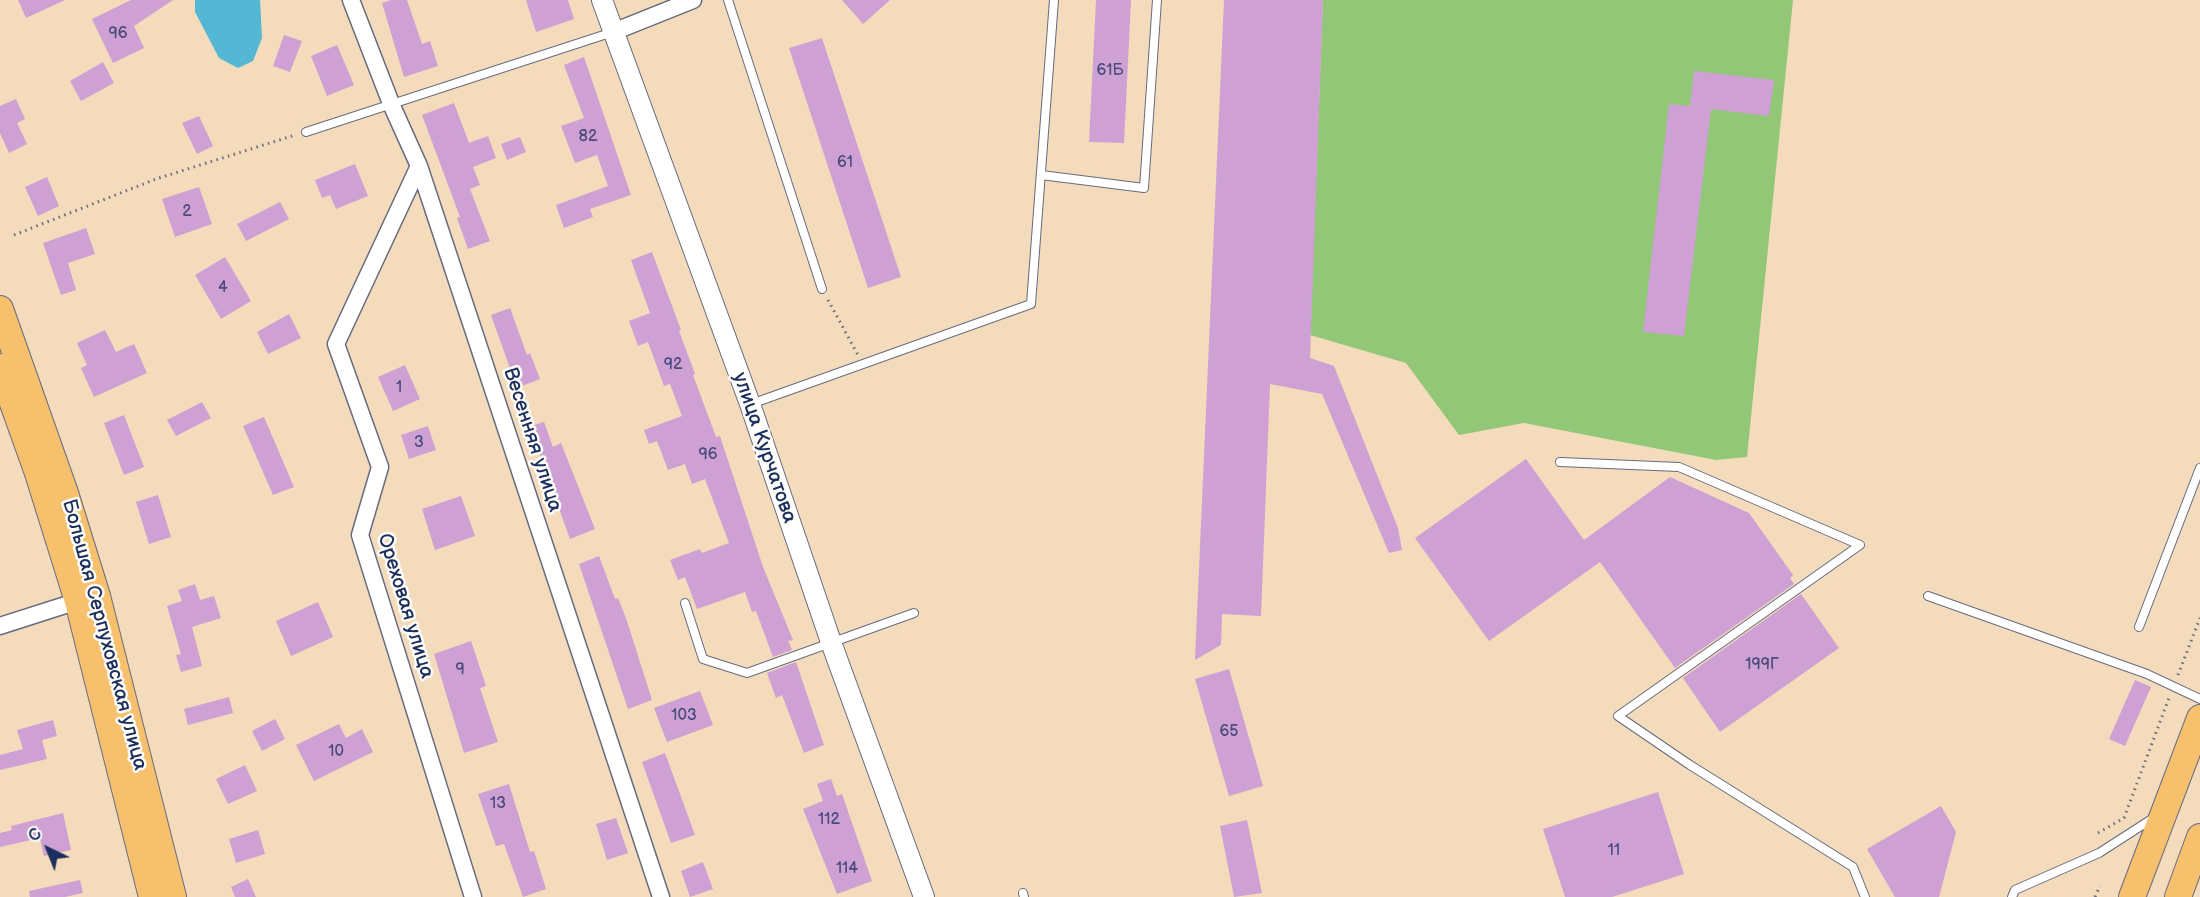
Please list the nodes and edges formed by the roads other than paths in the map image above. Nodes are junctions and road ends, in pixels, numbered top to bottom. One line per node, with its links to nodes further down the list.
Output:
1 (351, 0): 8 (street, Весенняя улица)
2 (602, 0): 7 (street, улица Курчатова)
3 (693, 0): 7 (street)
4 (728, 0): 12 (lane)
5 (1054, 0): 11 (lane)
6 (1157, 0): 11 (lane)
7 (613, 32): 8 (lane); 15 (street, улица Курчатова)
8 (392, 106): 9 (lane); 10 (street, Весенняя улица)
9 (306, 132)
10 (419, 166): 31 (street, Ореховая улица); 32 (street, Весенняя улица)
11 (1041, 175): 15 (lane)
12 (822, 289)
13 (0, 309): 30 (main road, Большая Серпуховская улица)
14 (0, 367): 19 (main road, Большая Серпуховская улица)
15 (750, 404): 24 (street, улица Курчатова)
16 (1560, 462): 34 (lane)
17 (2200, 468): 23 (lane)
18 (1928, 596): 25 (lane)
19 (78, 601): 22 (street); 29 (main road, Большая Серпуховская улица)
20 (685, 603): 24 (lane)
21 (914, 613): 24 (lane)
22 (0, 626)
23 (2139, 627)
24 (832, 645): 33 (street, улица Курчатова)
25 (2200, 699)
26 (2200, 718): 27 (main road)
27 (2165, 810): 35 (lane); 36 (main road)
28 (2200, 837): 37 (main road)
29 (152, 897)
30 (173, 897)
31 (473, 897)
32 (662, 897)
33 (924, 897)
34 (1864, 897)
35 (2012, 897)
36 (2132, 897)
37 (2178, 897)

